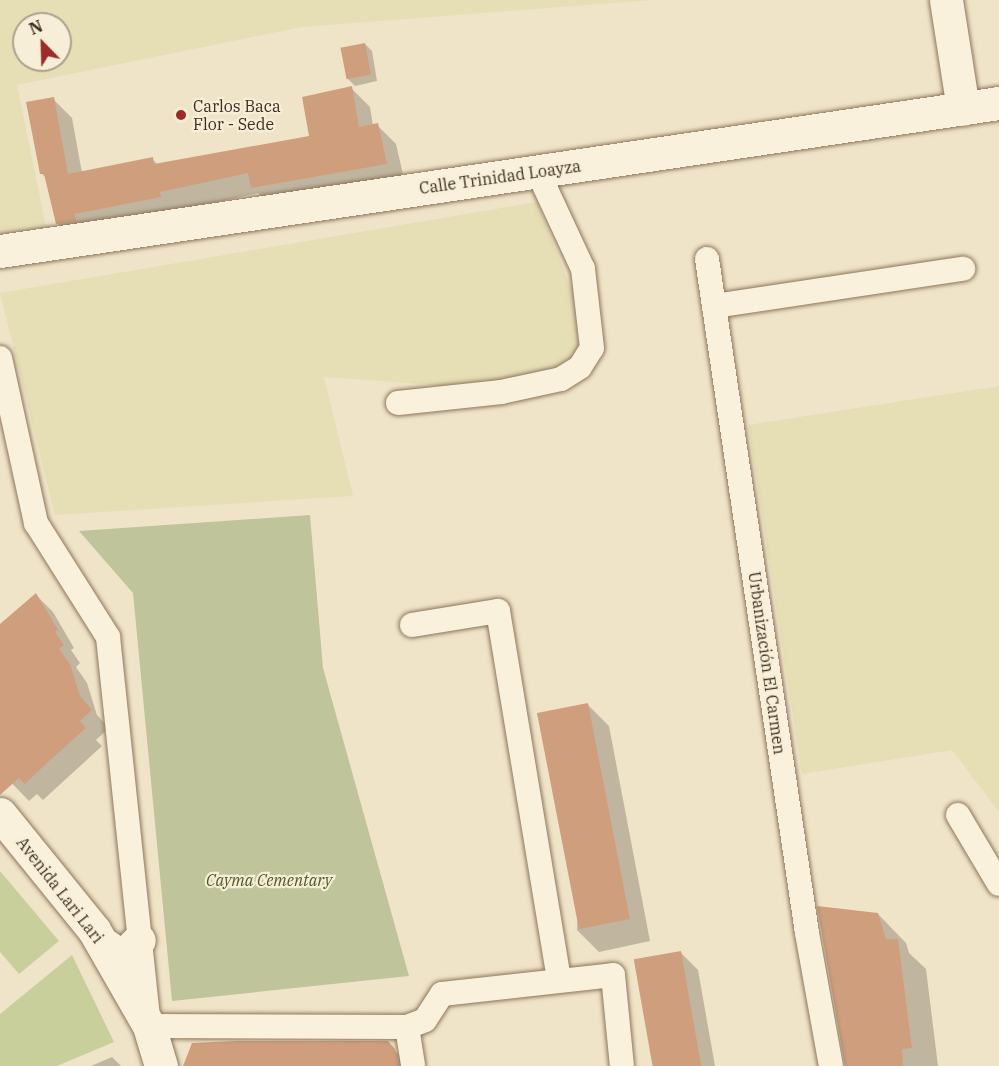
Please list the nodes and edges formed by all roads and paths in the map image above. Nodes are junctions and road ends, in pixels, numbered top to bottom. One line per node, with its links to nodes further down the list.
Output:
1 (946, 0): 3 (street)
2 (999, 103): 3 (street, Calle Trinidad Loayza)
3 (963, 109): 4 (street, Calle Trinidad Loayza)
4 (538, 172): 5 (street, Calle Trinidad Loayza); 10 (street)
5 (0, 251)
6 (707, 260): 8 (street, Urbanización El Carmen)
7 (963, 269): 8 (street)
8 (714, 306): 23 (street, Urbanización El Carmen)
9 (0, 358): 15 (street)
10 (398, 403)
11 (412, 625): 17 (street)
12 (0, 814): 16 (street, Avenida Lari Lari)
13 (958, 815): 14 (street)
14 (999, 884)
15 (139, 940): 16 (street); 18 (street)
16 (102, 943): 18 (street, Avenida Lari Lari)
17 (559, 979): 19 (street); 22 (street)
18 (149, 1026): 19 (street); 20 (street, Avenida Lari Lari)
19 (407, 1027): 21 (street)
20 (161, 1066)
21 (413, 1066)
22 (622, 1066)
23 (831, 1066)

